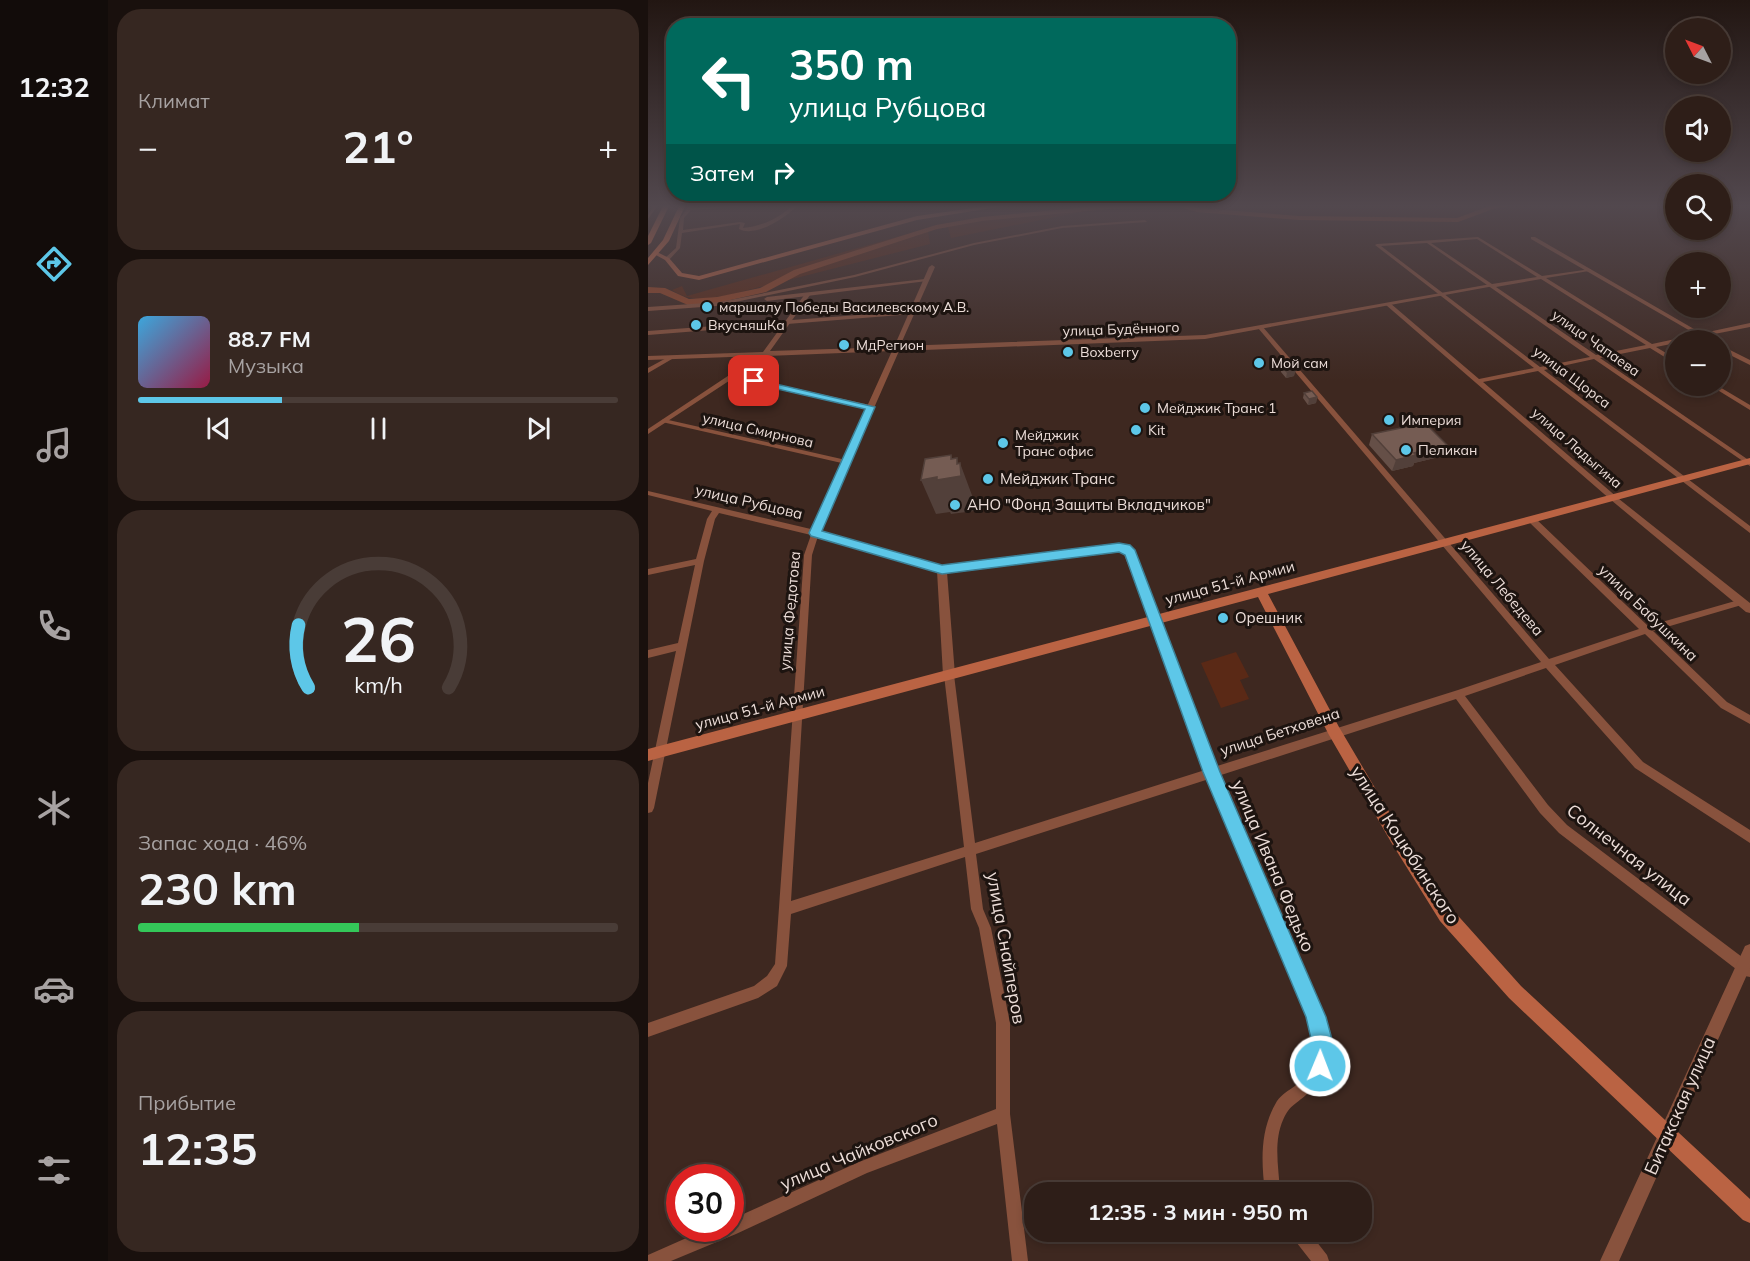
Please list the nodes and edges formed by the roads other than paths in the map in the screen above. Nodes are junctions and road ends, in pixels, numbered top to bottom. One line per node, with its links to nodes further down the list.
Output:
1 (670, 263): 2 (main road)
2 (754, 263)
3 (904, 263): 15 (street)
4 (1400, 263): 13 (street, улица Щорса)
5 (1458, 263): 12 (street, улица Чапаева)
6 (1517, 263): 10 (street)
7 (1576, 263): 9 (street)
8 (932, 267): 11 (street, улица Федотова)
9 (1589, 270): 10 (street, улица Будённого); 22 (street)
10 (1540, 277): 12 (street, улица Будённого); 26 (street)
11 (925, 280): 14 (street); 18 (street, улица Федотова)
12 (1491, 286): 13 (street, улица Будённого); 33 (street, улица Чапаева)
13 (1441, 294): 16 (street, улица Будённого); 35 (street, улица Щорса)
14 (807, 295): 15 (street); 19 (street)
15 (716, 304): 17 (street)
16 (1388, 304): 21 (street, улица Будённого); 38 (street, улица Ладыгина)
17 (648, 309)
18 (911, 313): 19 (street); 27 (street, улица Федотова)
19 (788, 322): 24 (street); 29 (street)
20 (1750, 325): 23 (street)
21 (1260, 327): 27 (street, улица Будённого); 53 (street, улица Лебедева)
22 (1692, 330)
23 (1726, 330)
24 (648, 333)
25 (1665, 344): 26 (street)
26 (1650, 347): 30 (street); 33 (street)
27 (896, 350): 29 (street, улица Будённого); 40 (street, улица Федотова)
28 (1731, 352): 34 (street)
29 (764, 355): 32 (street, улица Будённого); 37 (street)
30 (1665, 356)
31 (648, 358): 32 (street, улица Будённого)
32 (670, 358): 36 (street)
33 (1596, 358): 35 (street); 45 (street, улица Чапаева)
34 (1750, 363)
35 (1540, 369): 38 (street); 46 (street, улица Щорса)
36 (648, 371)
37 (731, 376): 40 (street); 42 (street)
38 (1479, 381): 48 (street, улица Ладыгина)
39 (1730, 396): 41 (street)
40 (870, 407): 44 (street, улица Федотова)
41 (1750, 408)
42 (664, 422): 43 (street); 44 (street, улица Смирнова)
43 (648, 432)
44 (846, 462): 52 (street, улица Федотова)
45 (1749, 462): 46 (main road, улица 51-й Армии)
46 (1685, 480): 48 (main road, улица 51-й Армии); 51 (street, улица Щорса)
47 (648, 493): 49 (street, улица Рубцова)
48 (1614, 498): 50 (main road, улица 51-й Армии); 59 (street, улица Ладыгина)
49 (716, 511): 52 (street, улица Рубцова); 55 (street)
50 (1532, 520): 53 (main road, улица 51-й Армии); 61 (street, улица Бабушкина)
51 (1750, 530)
52 (815, 533): 56 (street, улица Рубцова); 67 (street, улица Федотова)
53 (1446, 543): 58 (main road, улица 51-й Армии); 64 (street, улица Лебедева)
54 (1126, 548): 56 (street, улица Рубцова); 60 (street, улица Ивана Федько)
55 (700, 561): 57 (street); 62 (street)
56 (942, 569): 65 (street, улица Снайперов)
57 (648, 572)
58 (1261, 592): 60 (main road, улица 51-й Армии); 69 (main road, улица Коцюбинского)
59 (1747, 604): 61 (street, улица Бетховена)
60 (1155, 620): 65 (main road, улица 51-й Армии); 71 (street, улица Ивана Федько)
61 (1646, 630): 64 (street, улица Бетховена); 68 (street, улица Бабушкина)
62 (683, 646): 63 (street); 70 (street)
63 (648, 654)
64 (1547, 663): 66 (street, улица Бетховена); 73 (street, улица Лебедева)
65 (949, 675): 67 (main road, улица 51-й Армии); 74 (street, улица Снайперов)
66 (1458, 694): 69 (street, улица Бетховена); 76 (street, Солнечная улица)
67 (796, 716): 70 (main road, улица 51-й Армии); 75 (street, улица Федотова)
68 (1750, 720)
69 (1334, 731): 71 (street, улица Бетховена); 79 (main road, улица Коцюбинского)
70 (654, 754): 72 (street)
71 (1212, 772): 74 (street, улица Бетховена); 80 (street, улица Ивана Федько)
72 (648, 808)
73 (1750, 837)
74 (971, 849): 75 (street, улица Бетховена); 78 (street, улица Снайперов)
75 (786, 909): 77 (street, улица Федотова)
76 (1748, 962): 79 (street, Битакская улица)
77 (648, 1030)
78 (1003, 1114): 82 (street, улица Чайковского); 86 (street, улица Снайперов)
79 (1667, 1136): 81 (main road, улица Коцюбинского); 88 (street, Битакская улица)
80 (1272, 1182)
81 (1750, 1213)
82 (744, 1222)
83 (697, 1242): 85 (street, улица Чайковского)
84 (1307, 1242): 87 (street)
85 (652, 1261)
86 (1020, 1261)
87 (1321, 1261)
88 (1609, 1261)

